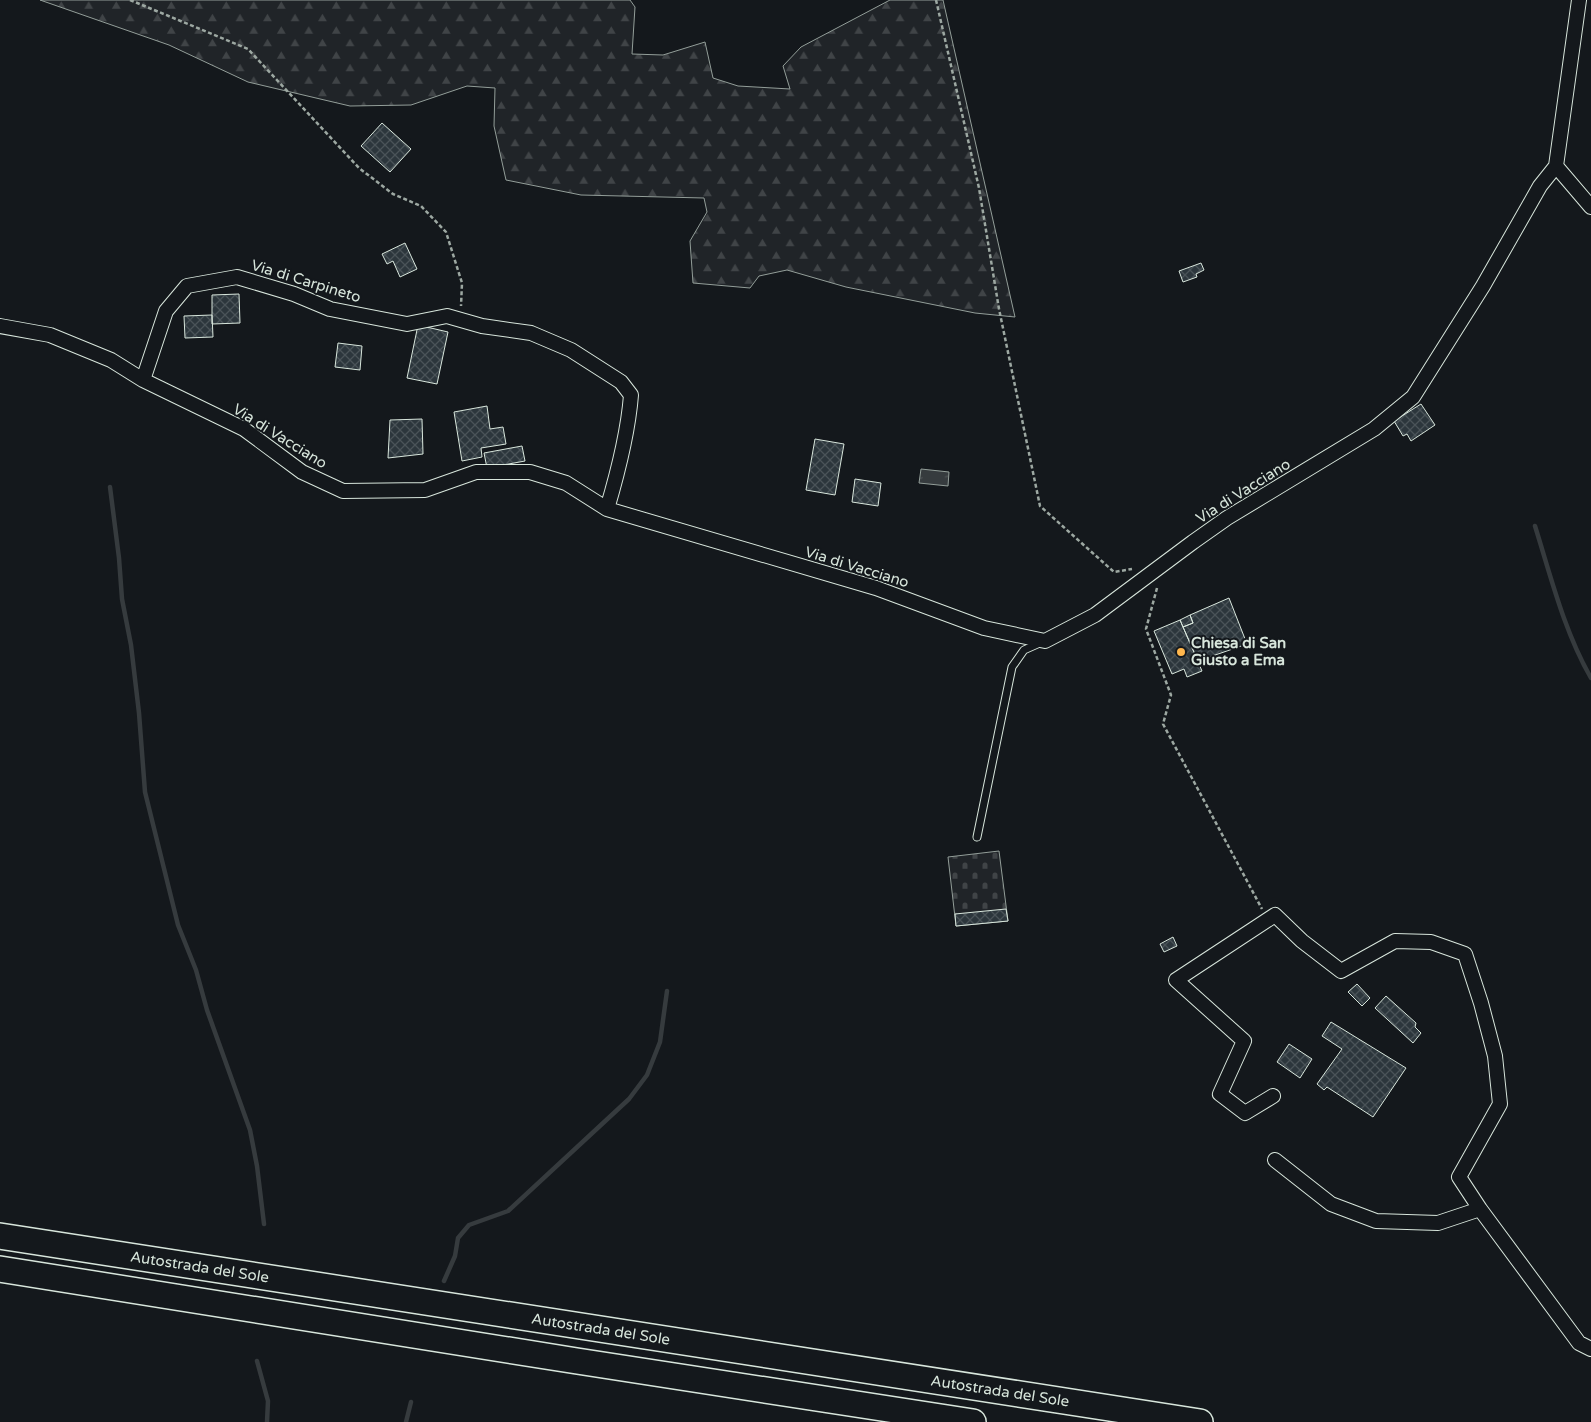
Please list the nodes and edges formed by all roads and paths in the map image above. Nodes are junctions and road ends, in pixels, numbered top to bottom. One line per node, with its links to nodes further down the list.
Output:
1 (130, 0): 6 (path)
2 (936, 0): 11 (path)
3 (1579, 0): 4 (street)
4 (1556, 166): 5 (street); 10 (street, Via di Vacciano)
5 (1591, 207)
6 (460, 320): 8 (street, Via di Carpineto); 9 (street, Via di Carpineto)
7 (0, 326): 8 (street, Via di Vacciano)
8 (143, 380): 9 (street, Via di Vacciano)
9 (607, 509): 12 (street, Via di Vacciano)
10 (1162, 564): 12 (street, Via di Vacciano); 14 (path)
11 (1134, 569)
12 (1045, 641): 13 (lane)
13 (977, 837)
14 (1268, 920): 15 (street); 17 (street)
15 (1273, 1096)
16 (1275, 1160): 17 (street)
17 (1480, 1209): 20 (street)
18 (0, 1236): 22 (highway, Autostrada del Sole)
19 (0, 1269): 21 (highway)
20 (1591, 1350)
21 (973, 1422)
22 (1200, 1422)

